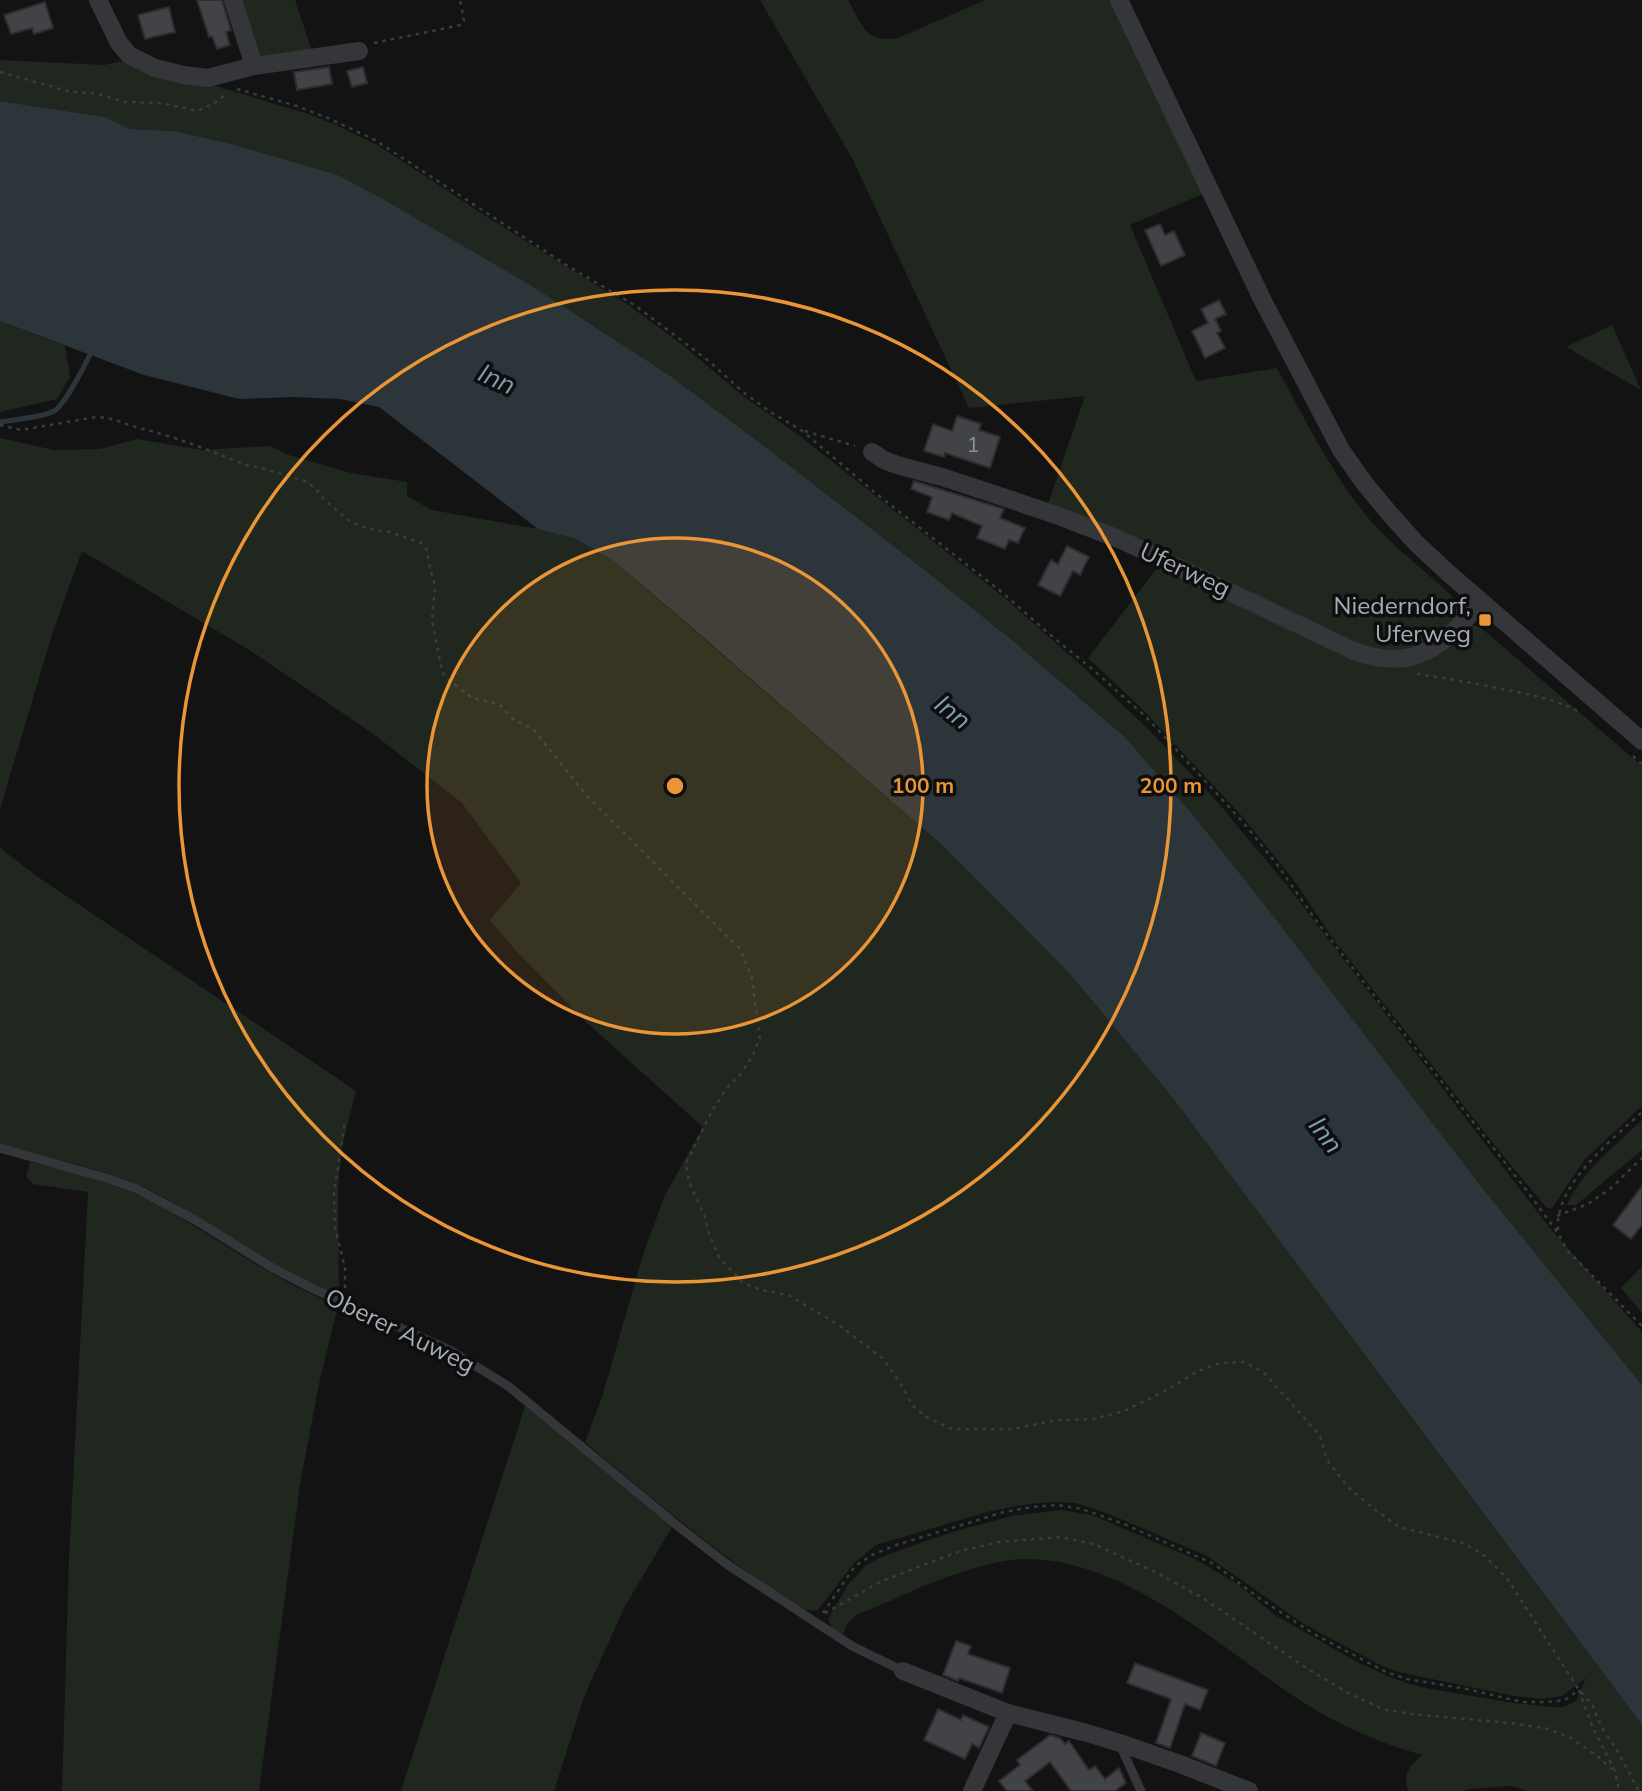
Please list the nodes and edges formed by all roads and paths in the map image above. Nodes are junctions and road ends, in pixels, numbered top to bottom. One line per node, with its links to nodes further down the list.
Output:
1 (98, 0): 6 (street)
2 (233, 0): 6 (street)
3 (460, 0): 5 (path)
4 (1119, 0): 11 (street)
5 (359, 51): 6 (street)
6 (254, 66)
7 (0, 72): 9 (path)
8 (0, 425): 25 (path)
9 (801, 430): 10 (path); 21 (path)
10 (872, 452): 11 (street, Uferweg)
11 (1481, 602): 14 (street)
12 (1417, 674): 13 (path)
13 (1584, 714)
14 (1637, 748): 15 (path)
15 (1642, 764)
16 (1642, 1112): 20 (path)
17 (345, 1122): 22 (path)
18 (0, 1148): 22 (lane, Oberer Auweg)
19 (1642, 1158): 20 (path)
20 (1557, 1216): 21 (path)
21 (1559, 1233): 23 (path)
22 (344, 1304): 24 (lane, Oberer Auweg)
23 (1642, 1326)
24 (903, 1671): 26 (street)
25 (1579, 1690): 28 (path); 28 (path); 33 (path)
26 (1008, 1713): 27 (street); 29 (street)
27 (1120, 1743): 30 (lane); 31 (street)
28 (1615, 1771): 32 (path)
29 (972, 1791)
30 (1141, 1791)
31 (1249, 1791)
32 (1619, 1791)
33 (1639, 1791)

